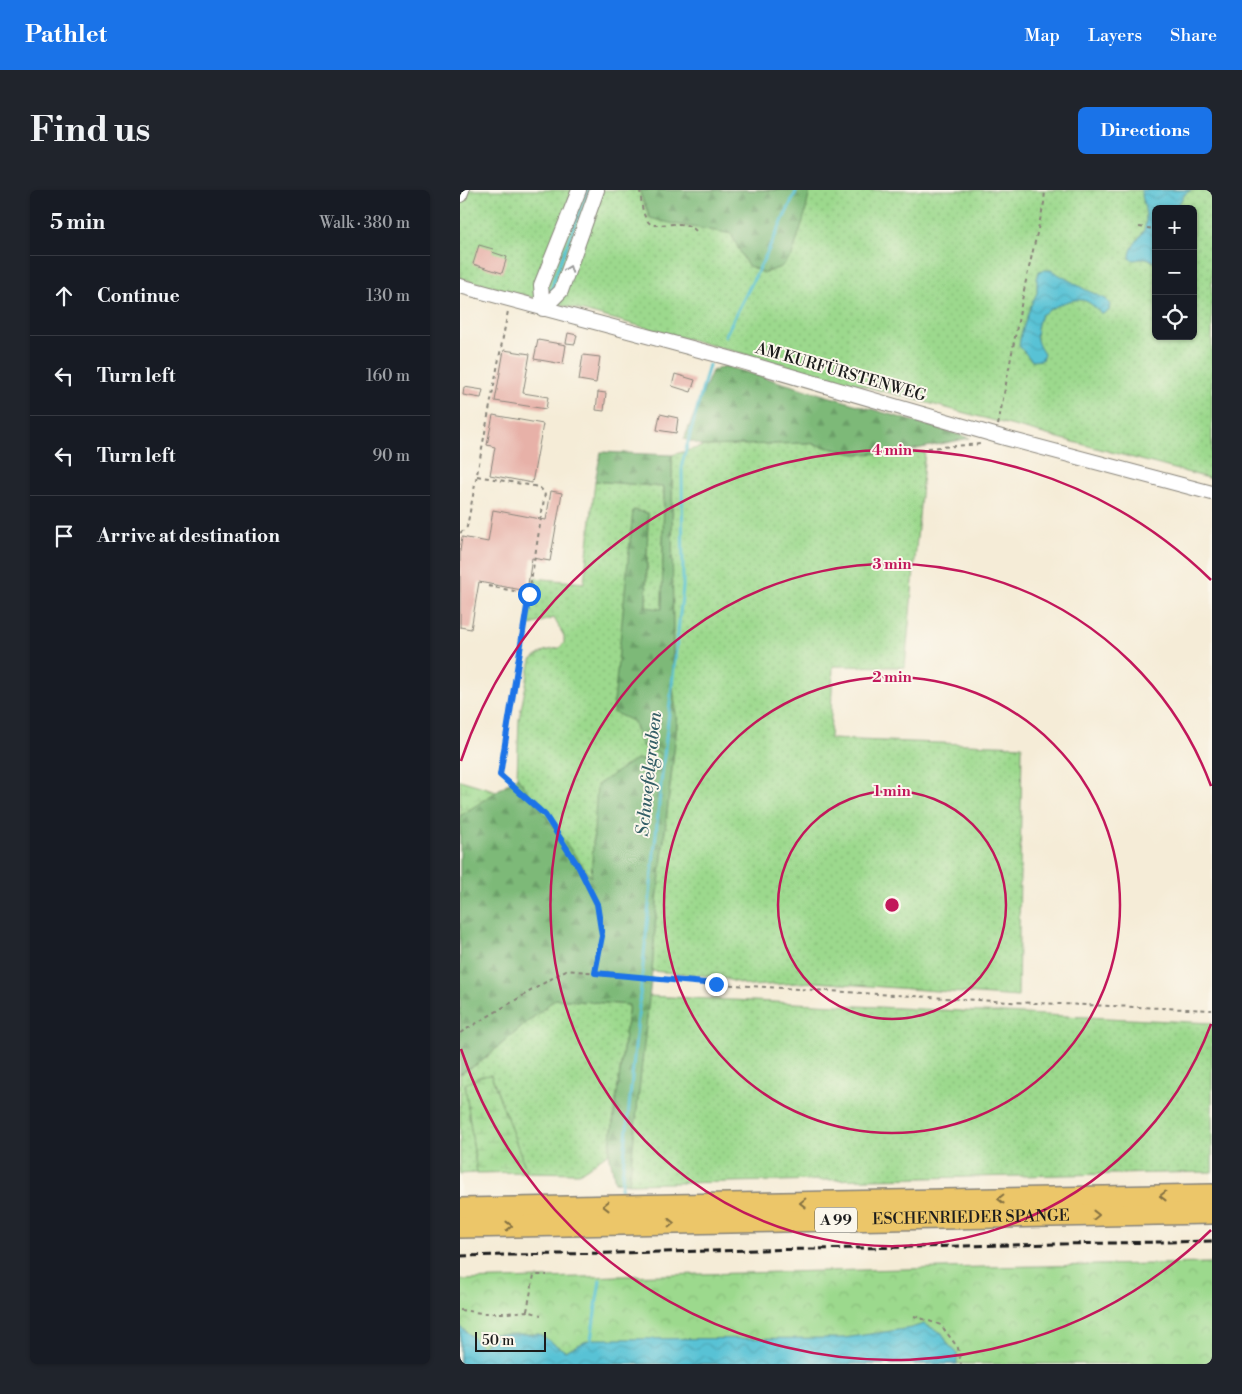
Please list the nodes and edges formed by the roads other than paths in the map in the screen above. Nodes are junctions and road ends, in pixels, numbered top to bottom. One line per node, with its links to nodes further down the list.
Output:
1 (462, 190): 4 (street)
2 (579, 190): 6 (street)
3 (597, 190): 6 (street, one-way to 3)
4 (460, 195)
5 (460, 286): 6 (street, AM KURFÜRSTENWEG)
6 (543, 309): 7 (street, AM KURFÜRSTENWEG)
7 (1212, 493)
8 (1212, 1195): 9 (highway, ESCHENRIEDER SPANGE / A 99, one-way to 9)
9 (460, 1209)
10 (1212, 1213): 11 (highway, ESCHENRIEDER SPANGE / A 99, one-way to 10)
11 (460, 1227)

